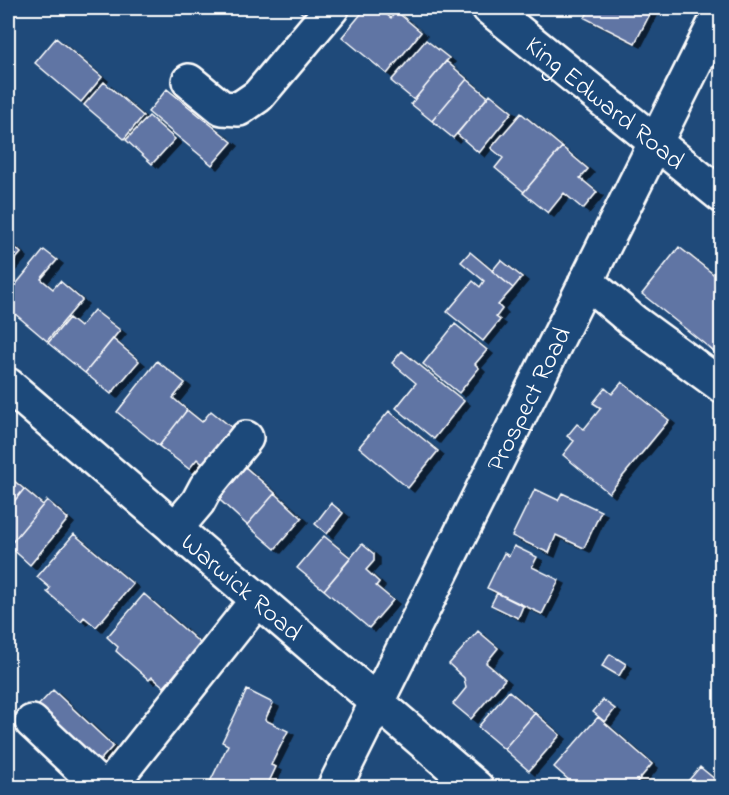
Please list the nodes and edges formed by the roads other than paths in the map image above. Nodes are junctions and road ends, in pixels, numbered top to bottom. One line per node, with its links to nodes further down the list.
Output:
1 (332, 8): 4 (street)
2 (489, 8): 5 (street, King Edward Road)
3 (722, 9): 5 (street, Prospect Road)
4 (189, 81)
5 (655, 142): 6 (street, King Edward Road); 7 (street, Prospect Road)
6 (722, 196)
7 (586, 281): 9 (street); 13 (street, Prospect Road)
8 (8, 385): 11 (street, Warwick Road)
9 (722, 386)
10 (246, 438): 11 (street)
11 (175, 529): 12 (street, Warwick Road)
12 (258, 599): 13 (street, Warwick Road); 14 (street)
13 (377, 701): 15 (street, Prospect Road); 16 (street, Warwick Road)
14 (32, 722)
15 (334, 788)
16 (477, 788)

